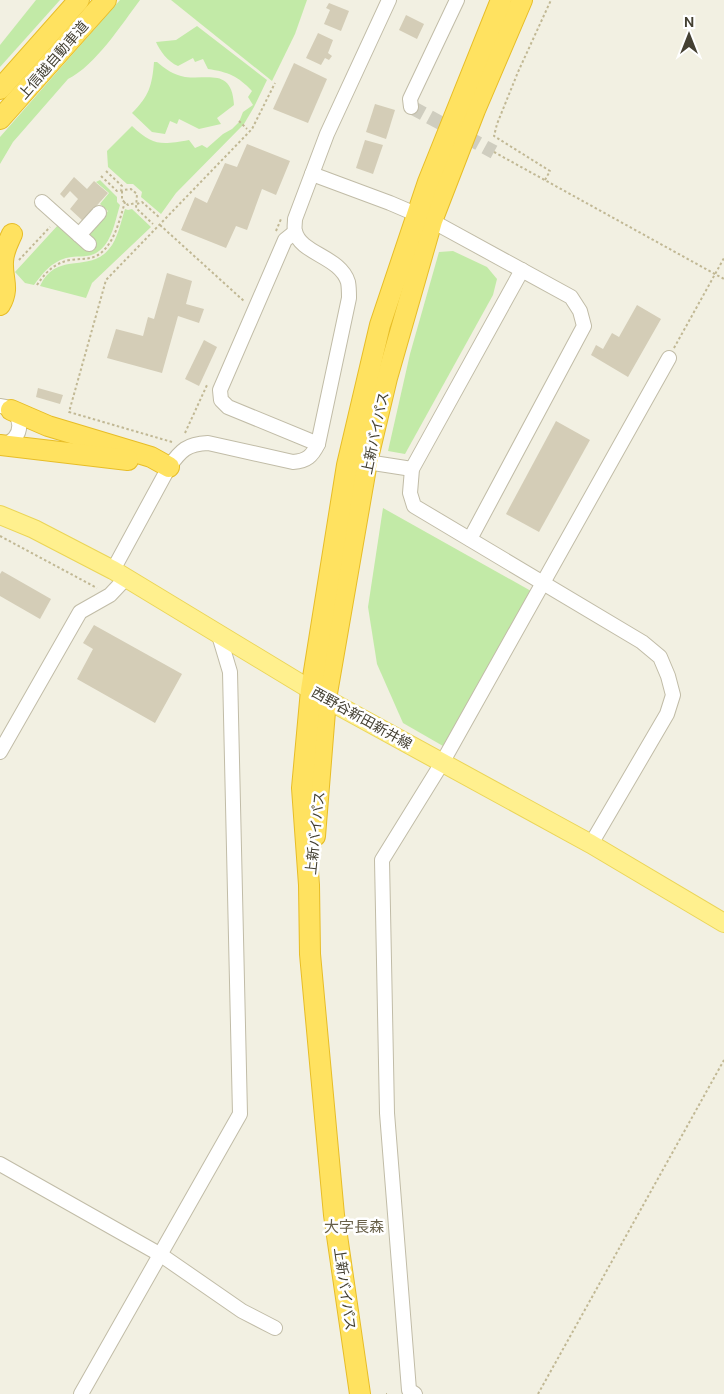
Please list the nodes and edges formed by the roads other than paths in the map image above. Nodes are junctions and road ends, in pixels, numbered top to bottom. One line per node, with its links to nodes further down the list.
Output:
1 (79, 0): 7 (highway, 上信越自動車道)
2 (106, 0): 9 (highway, 上信越自動車道)
3 (389, 0): 10 (street)
4 (457, 0): 8 (street)
5 (501, 0): 13 (highway, 上新バイパス)
6 (522, 0): 13 (highway, 上新バイパス)
7 (0, 89)
8 (411, 107)
9 (0, 119)
10 (312, 174): 13 (street); 14 (street)
11 (42, 202): 12 (street)
12 (99, 213)
13 (424, 218): 16 (street); 22 (highway, 上新バイパス); 30 (highway, 上新バイパス)
14 (295, 232): 20 (street); 20 (street)
15 (12, 234): 17 (highway)
16 (522, 270): 23 (street); 26 (street)
17 (0, 305)
18 (669, 358): 28 (street)
19 (6, 408): 21 (street); 24 (highway)
20 (318, 444): 24 (street)
21 (0, 445): 24 (highway)
22 (368, 462): 23 (street); 30 (highway, 上新バイパス)
23 (412, 469): 26 (street)
24 (166, 473): 27 (street)
25 (0, 515): 27 (main road, 西野谷新田新井線)
26 (470, 539): 28 (street)
27 (119, 574): 29 (main road, 西野谷新田新井線); 31 (street)
28 (543, 582): 32 (street); 33 (street)
29 (218, 632): 30 (main road, 西野谷新田新井線); 36 (street)
30 (319, 695): 32 (main road, 西野谷新田新井線); 39 (highway, 上新バイパス)
31 (0, 752)
32 (442, 763): 33 (main road, 西野谷新田新井線); 40 (street)
33 (591, 844): 34 (main road, 西野谷新田新井線)
34 (724, 923)
35 (0, 1164): 36 (street)
36 (162, 1255): 37 (street); 38 (street)
37 (275, 1328)
38 (81, 1394)
39 (360, 1394)
40 (415, 1394)

